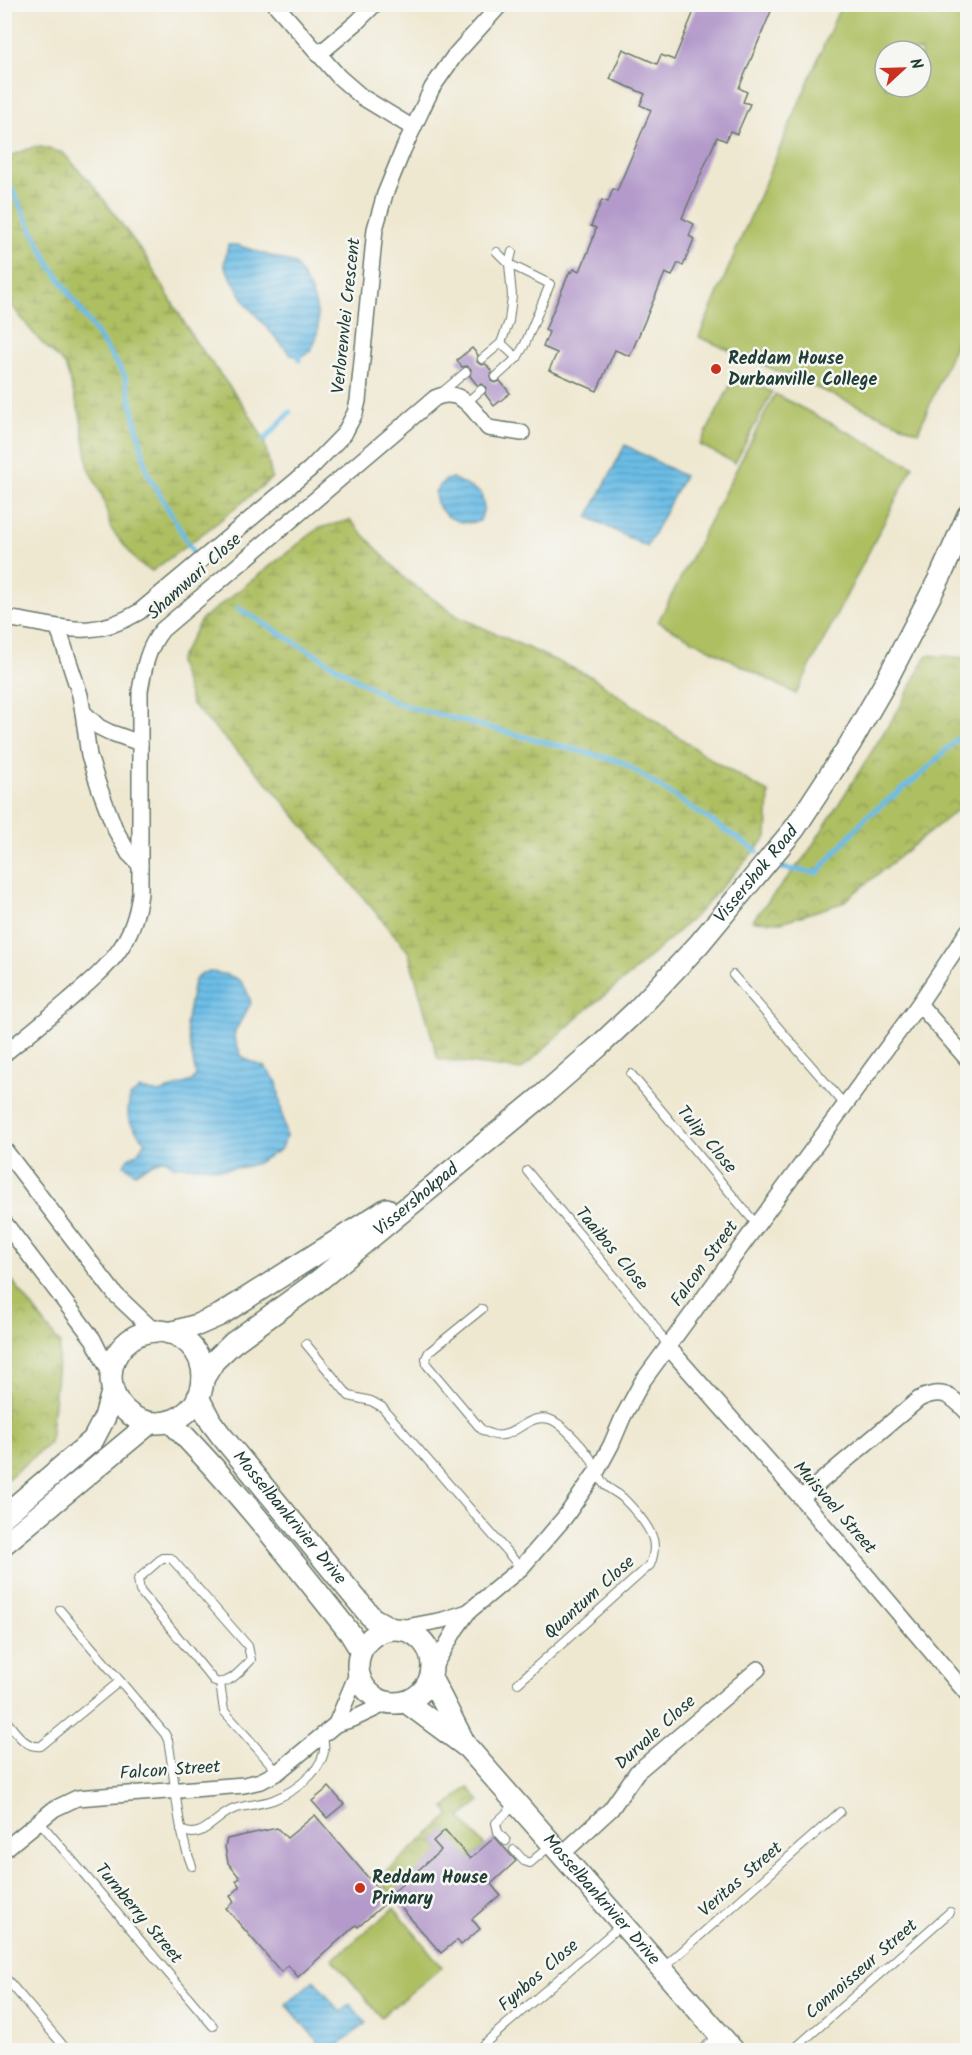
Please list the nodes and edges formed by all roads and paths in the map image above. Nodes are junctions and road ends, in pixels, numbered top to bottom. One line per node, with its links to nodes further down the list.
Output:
1 (275, 4): 4 (street)
2 (375, 4): 4 (street)
3 (501, 4): 5 (street, Verlorenvlei Crescent)
4 (318, 55): 5 (street)
5 (413, 128): 20 (street, Verlorenvlei Crescent)
6 (497, 252): 8 (lane)
7 (512, 252): 8 (lane)
8 (509, 264): 9 (lane); 10 (lane)
9 (501, 343): 10 (lane); 11 (lane)
10 (517, 358): 13 (lane)
11 (482, 359)
12 (466, 372): 15 (lane)
13 (496, 377)
14 (481, 390): 16 (lane)
15 (435, 398): 16 (street); 22 (street, Shamwari Close)
16 (467, 402): 17 (street)
17 (522, 433)
18 (968, 515): 32 (main road, Vissershok Road)
19 (4, 618): 20 (street, Verlorenvlei Crescent)
20 (58, 628): 21 (street)
21 (83, 712): 22 (street); 23 (street)
22 (140, 744): 23 (street, Shamwari Close)
23 (140, 865): 27 (street, Shamwari Close)
24 (968, 931): 26 (street, Falcon Street)
25 (733, 975): 30 (lane)
26 (919, 1004): 28 (street); 30 (street, Falcon Street)
27 (4, 1054)
28 (968, 1060)
29 (632, 1074): 35 (lane, Tulip Close)
30 (844, 1105): 35 (street, Falcon Street)
31 (4, 1149): 37 (street)
32 (457, 1165): 37 (main road, Vissershokpad); 41 (main road, Vissershokpad)
33 (527, 1171): 39 (lane, Taaibos Close)
34 (4, 1222): 40 (street)
35 (757, 1225): 39 (street, Falcon Street)
36 (482, 1309): 44 (lane)
37 (162, 1332): 40 (main road); 41 (main road)
38 (306, 1344): 48 (lane)
39 (669, 1348): 44 (street, Falcon Street); 45 (street, Muisvoel Street)
40 (112, 1383): 43 (main road); 46 (main road)
41 (201, 1388): 43 (main road); 51 (main road, Mosselbankrivier Drive)
42 (968, 1413): 45 (street)
43 (160, 1422): 47 (main road); 52 (main road, Mosselbankrivier Drive)
44 (597, 1470): 48 (street, Falcon Street); 58 (lane, Quantum Close)
45 (801, 1498): 59 (street, Muisvoel Street)
46 (4, 1516)
47 (4, 1544)
48 (521, 1568): 50 (street, Falcon Street)
49 (60, 1610): 56 (lane)
50 (468, 1612): 51 (street, Falcon Street); 55 (street, Falcon Street)
51 (395, 1628): 52 (main road); 55 (main road)
52 (361, 1651): 54 (main road)
53 (758, 1669): 74 (street, Durvale Close)
54 (358, 1672): 60 (main road); 62 (street, Falcon Street)
55 (432, 1673): 60 (main road); 64 (main road, Mosselbankrivier Drive)
56 (120, 1681): 61 (lane); 66 (lane)
57 (220, 1683): 57 (lane); 65 (lane)
58 (518, 1683)
59 (968, 1695)
60 (396, 1703): 62 (street, Falcon Street); 64 (main road, Mosselbankrivier Drive)
61 (4, 1718)
62 (336, 1724): 63 (street, Falcon Street)
63 (321, 1736): 65 (street, Falcon Street); 70 (lane)
64 (468, 1748): 67 (main road, Mosselbankrivier Drive)
65 (278, 1772): 66 (street, Falcon Street)
66 (176, 1790): 69 (street, Falcon Street); 70 (lane)
67 (516, 1804): 71 (lane); 74 (main road, Mosselbankrivier Drive)
68 (840, 1812): 78 (lane, Veritas Street)
69 (39, 1821): 72 (street, Falcon Street); 80 (lane, Turnberry Street)
70 (181, 1830): 75 (lane)
71 (506, 1841)
72 (4, 1850)
73 (514, 1850): 74 (lane)
74 (556, 1850): 77 (main road, Mosselbankrivier Drive)
75 (192, 1866)
76 (950, 1912): 85 (lane, Connoisseur Street)
77 (622, 1924): 78 (main road, Mosselbankrivier Drive); 83 (lane, Fynbos Close)
78 (662, 1969): 81 (main road, Mosselbankrivier Drive)
79 (4, 1976): 82 (lane)
80 (213, 2026)
81 (726, 2043): 84 (lane)
82 (67, 2050)
83 (477, 2050)
84 (701, 2050)
85 (793, 2050)

